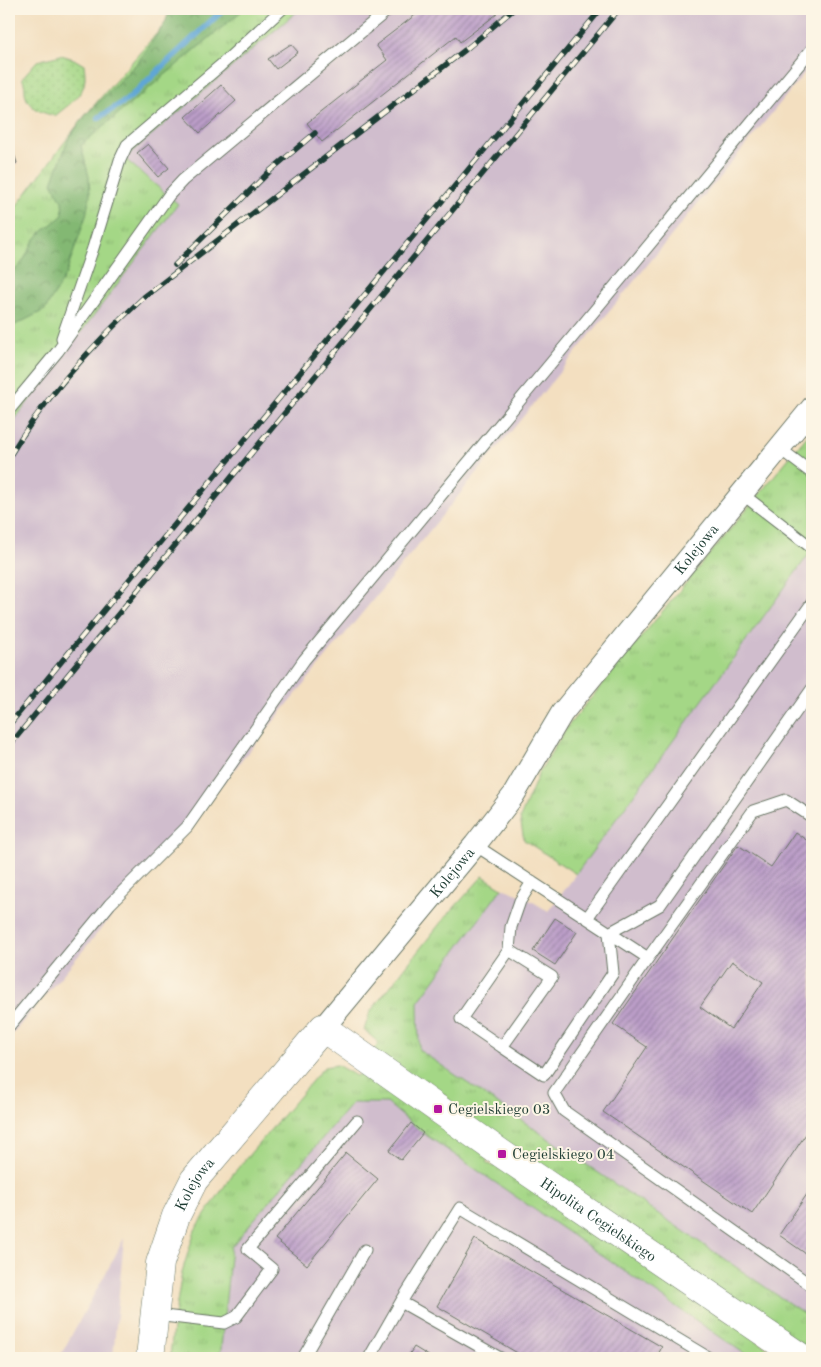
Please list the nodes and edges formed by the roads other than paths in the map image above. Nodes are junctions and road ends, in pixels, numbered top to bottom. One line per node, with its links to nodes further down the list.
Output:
1 (282, 9): 4 (lane)
2 (389, 9): 4 (lane)
3 (812, 49): 20 (lane)
4 (58, 351): 6 (lane)
5 (812, 408): 7 (street, Kolejowa)
6 (9, 410)
7 (778, 448): 8 (lane); 9 (street, Kolejowa)
8 (812, 473)
9 (741, 494): 10 (lane); 14 (street, Kolejowa)
10 (812, 548)
11 (812, 604): 16 (lane)
12 (812, 689): 17 (lane)
13 (812, 817): 19 (lane)
14 (475, 845): 15 (lane); 21 (street, Kolejowa)
15 (532, 882): 16 (lane); 18 (lane)
16 (587, 918): 17 (lane)
17 (609, 933): 19 (lane); 22 (lane)
18 (509, 950): 22 (lane); 22 (lane)
19 (648, 958): 25 (lane)
20 (9, 1026)
21 (323, 1028): 27 (street, Kolejowa); 33 (street, Hipolita Cegielskiego)
22 (502, 1047)
23 (357, 1122): 27 (lane)
24 (365, 1250): 29 (lane)
25 (812, 1286)
26 (401, 1302): 30 (lane); 31 (lane); 32 (lane)
27 (155, 1315): 28 (street, Kolejowa)
28 (150, 1358)
29 (303, 1358)
30 (370, 1358)
31 (500, 1358)
32 (709, 1358)
33 (802, 1358)

